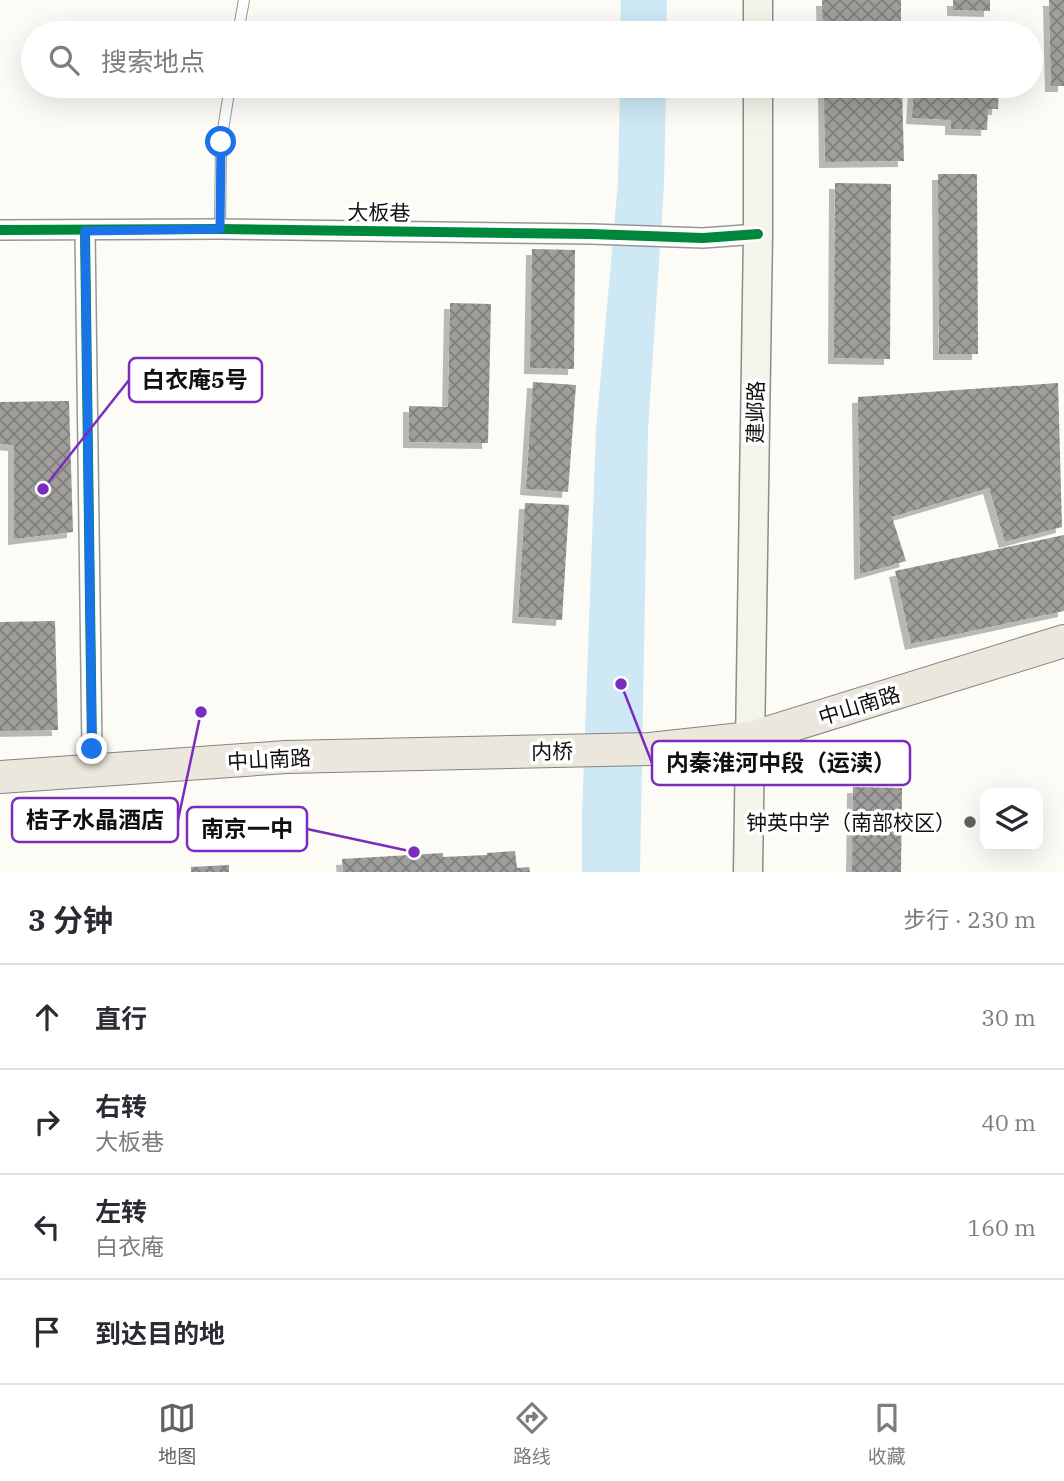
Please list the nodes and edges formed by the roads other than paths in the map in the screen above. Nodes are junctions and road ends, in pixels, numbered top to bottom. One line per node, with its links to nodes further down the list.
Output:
1 (244, 0): 3 (lane)
2 (758, 0): 4 (main road)
3 (240, 21)
4 (758, 21)
5 (228, 98): 7 (lane)
6 (758, 98): 10 (main road, 建邺路)
7 (220, 229): 9 (street, 大板巷); 10 (street, 大板巷)
8 (0, 230): 9 (street, 大板巷)
9 (85, 231): 13 (street)
10 (758, 234): 12 (main road, 建邺路)
11 (1064, 641): 12 (main road, 中山南路)
12 (751, 738): 14 (lane); 15 (main road, 建邺路)
13 (92, 749)
14 (0, 777)
15 (748, 872)

